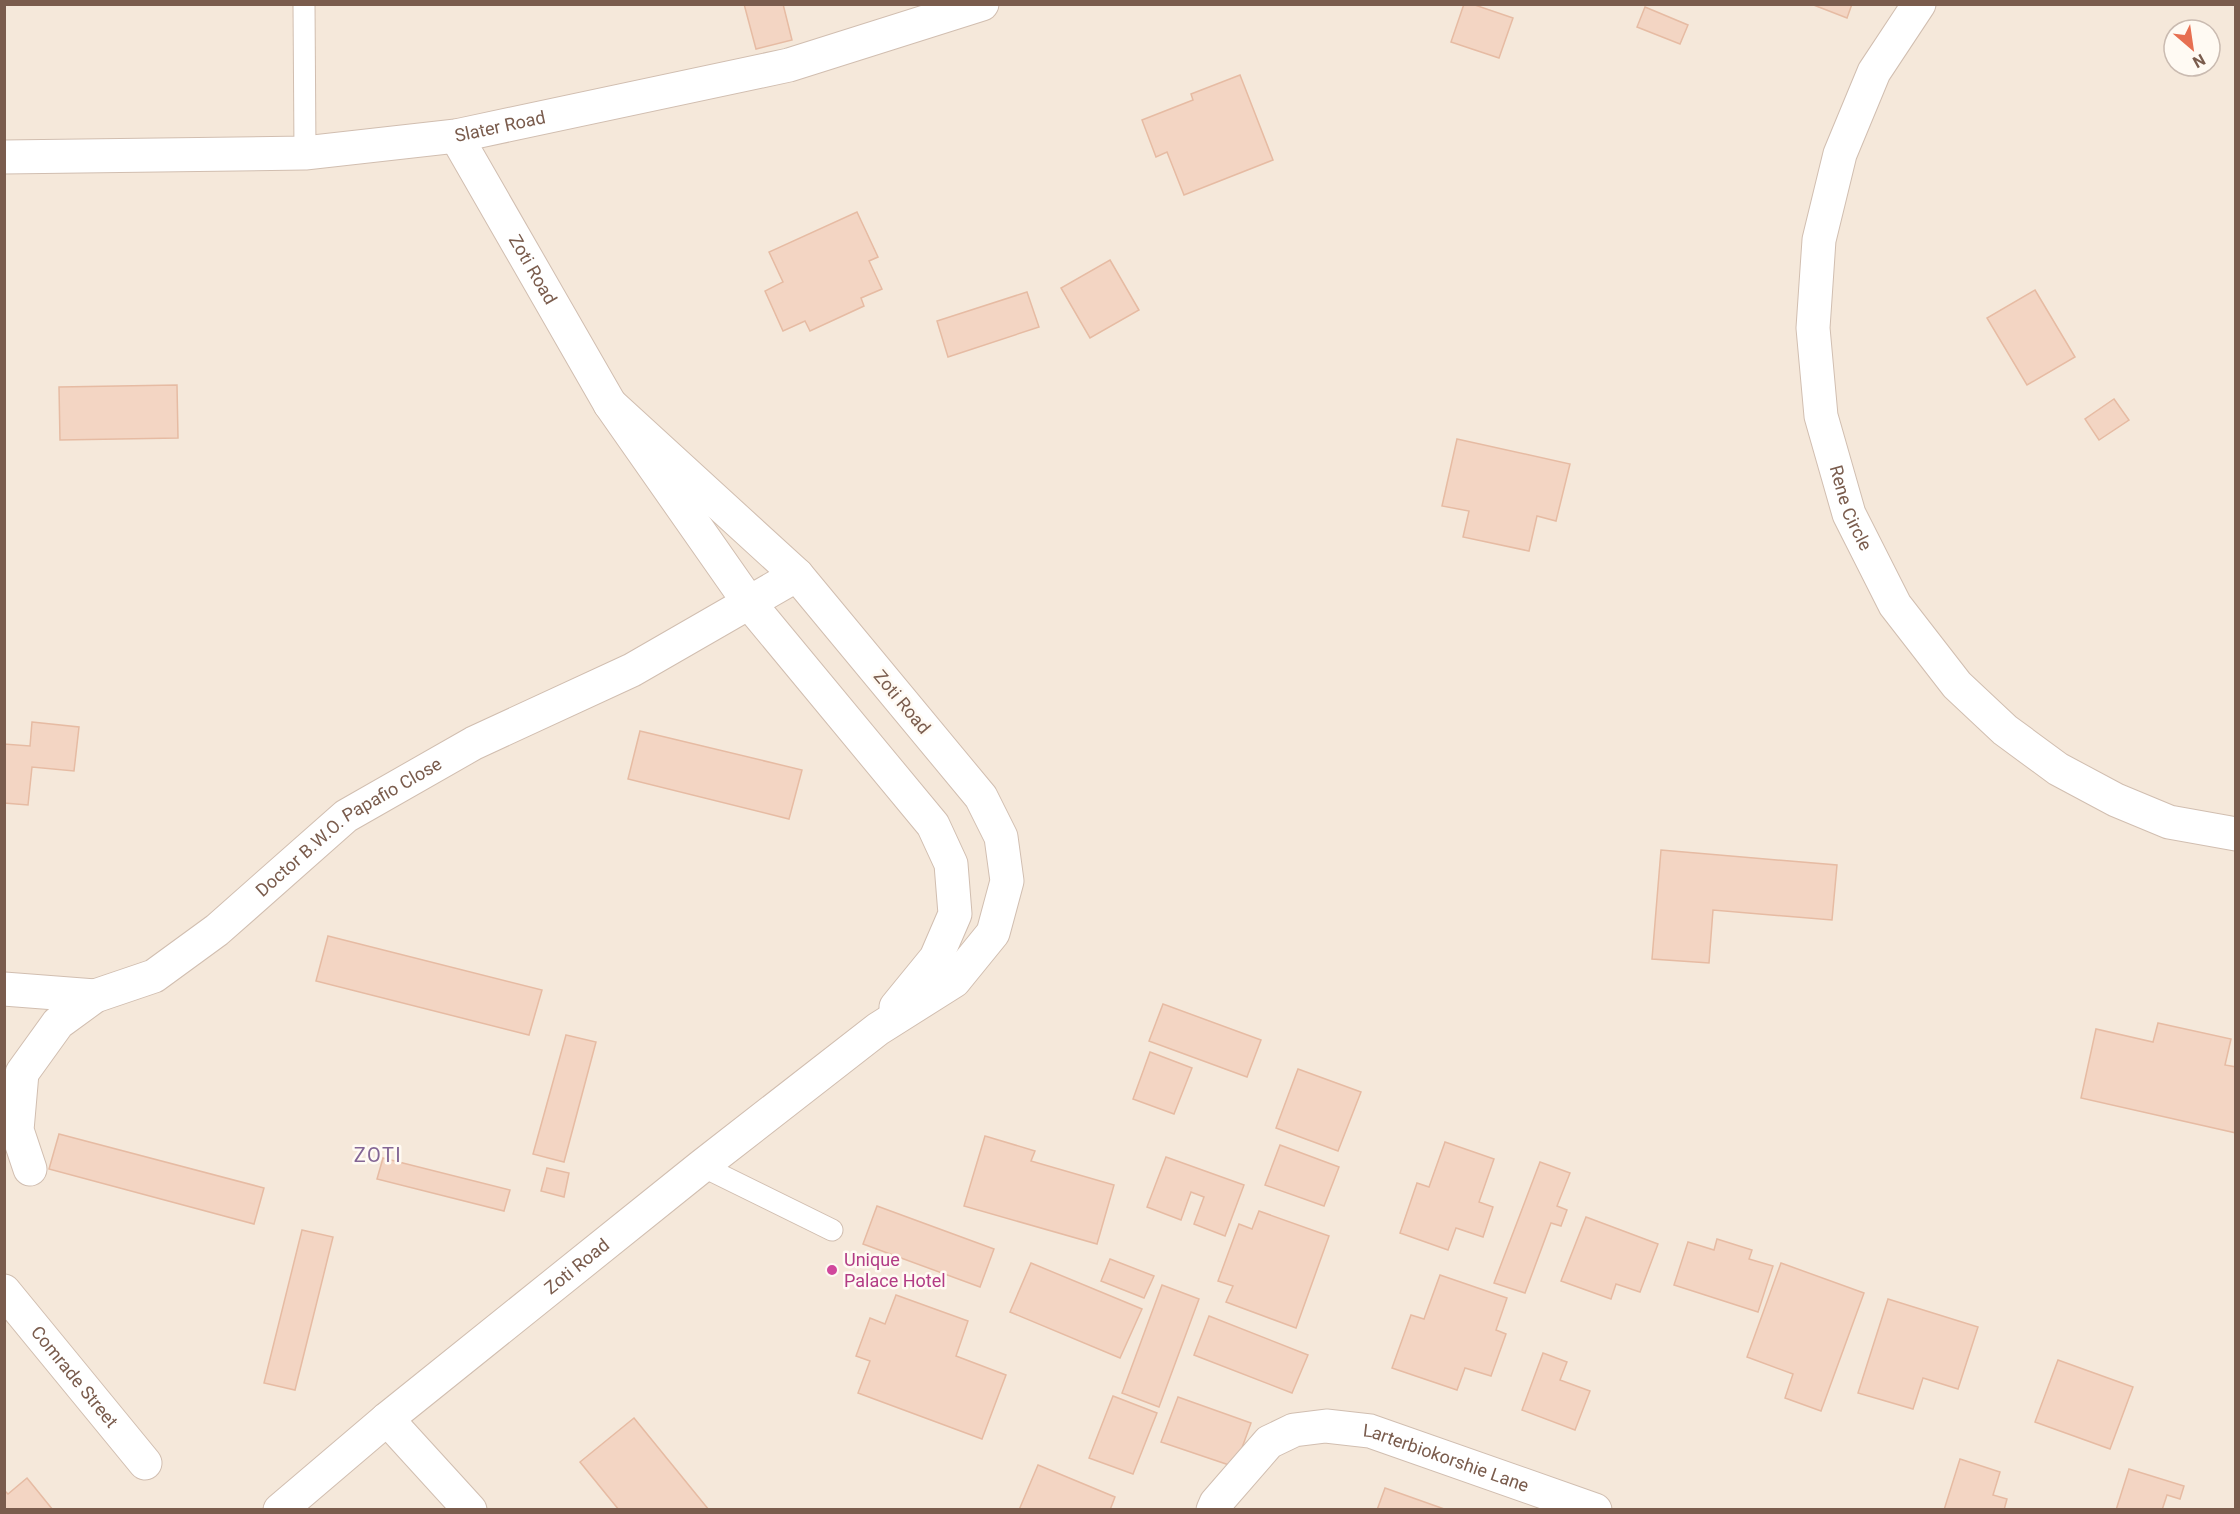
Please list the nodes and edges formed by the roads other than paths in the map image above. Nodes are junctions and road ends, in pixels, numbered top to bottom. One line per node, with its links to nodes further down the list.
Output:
1 (304, 4): 5 (lane)
2 (982, 4): 4 (street, Slater Road)
3 (1919, 4): 10 (street, Rene Circle)
4 (456, 136): 5 (street, Slater Road); 7 (street, Zoti Road)
5 (305, 153): 6 (street, Slater Road)
6 (4, 157)
7 (610, 404): 8 (street, Zoti Road); 9 (street, Zoti Road)
8 (797, 575): 9 (street, Doctor B.W.O. Papafio Close); 13 (street, Zoti Road)
9 (750, 604): 12 (street, Doctor B.W.O. Papafio Close); 13 (street, Zoti Road)
10 (2235, 834)
11 (4, 989): 12 (street)
12 (95, 996): 15 (street, Doctor B.W.O. Papafio Close)
13 (878, 1029): 14 (street, Zoti Road)
14 (702, 1166): 16 (lane); 18 (street, Zoti Road)
15 (30, 1170)
16 (832, 1230)
17 (4, 1291): 19 (street, Comrade Street)
18 (387, 1419): 20 (street, Zoti Road); 21 (street)
19 (145, 1463)
20 (280, 1509)
21 (470, 1509)
22 (1213, 1509): 23 (street, Larterbiokorshie Lane)
23 (1595, 1509)

